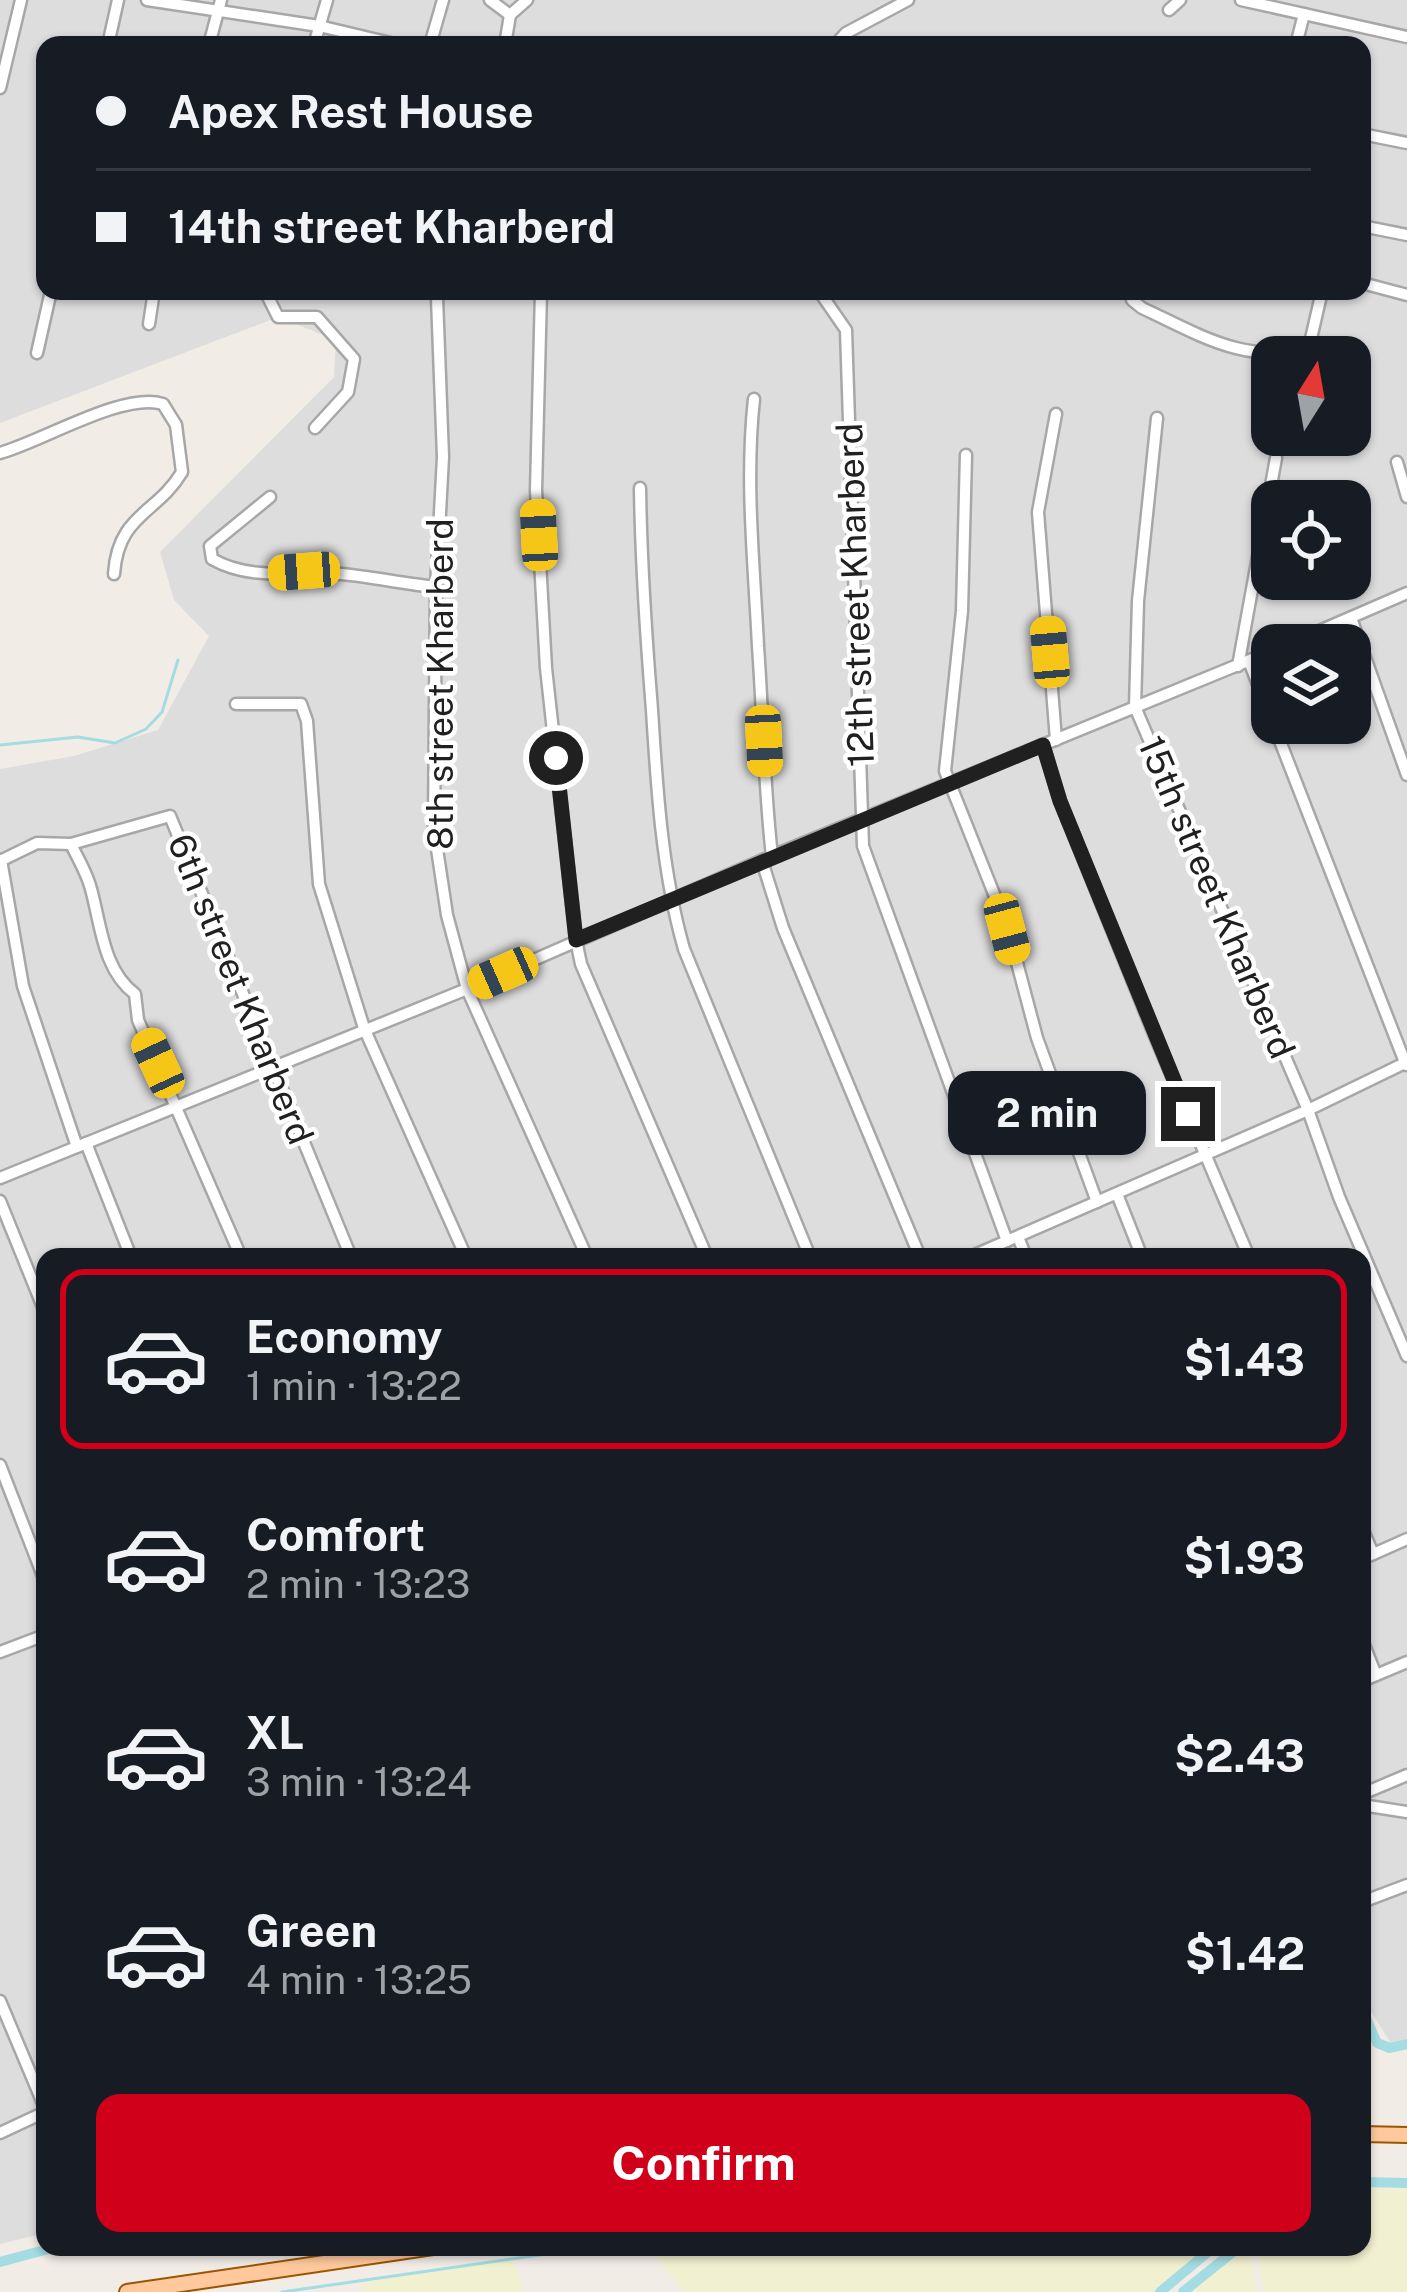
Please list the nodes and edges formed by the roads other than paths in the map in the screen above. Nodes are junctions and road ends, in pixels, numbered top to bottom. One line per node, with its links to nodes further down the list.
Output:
1 (21, 0): 25 (street)
2 (118, 0): 16 (street)
3 (147, 0): 11 (street)
4 (327, 0): 15 (street)
5 (443, 0): 20 (street)
6 (490, 0): 14 (street)
7 (527, 0): 14 (street)
8 (908, 0): 22 (street)
9 (1180, 0): 12 (street)
10 (1241, 0): 13 (street)
11 (219, 6): 15 (street); 17 (street)
12 (1169, 10)
13 (1304, 14): 23 (street); 24 (street)
14 (510, 15): 21 (street)
15 (319, 26): 18 (street); 19 (street)
16 (110, 36)
17 (211, 36)
18 (316, 36)
19 (361, 36)
20 (433, 36)
21 (506, 36)
22 (843, 36)
23 (1298, 36)
24 (1407, 38)
25 (0, 88)
26 (1371, 136): 27 (street)
27 (1407, 143)
28 (1371, 228): 29 (street)
29 (1407, 235)
30 (1371, 286): 31 (street)
31 (1407, 296)
32 (49, 300): 41 (street)
33 (153, 300): 40 (street)
34 (270, 300): 45 (street)
35 (437, 300): 54 (street, 8th street Kharberd)
36 (541, 300): 73 (street)
37 (825, 300): 68 (street, 12th street Kharberd)
38 (1132, 300): 39 (street)
39 (1320, 300)
40 (149, 324)
41 (37, 353)
42 (754, 399): 70 (street)
43 (1056, 413): 63 (street)
44 (1157, 418): 62 (street, 15th street Kharberd)
45 (315, 428)
46 (0, 453): 53 (street)
47 (965, 455): 67 (street)
48 (1276, 458): 59 (street)
49 (1397, 462): 52 (street)
50 (640, 488): 72 (street)
51 (270, 497): 54 (street)
52 (1407, 497)
53 (114, 574)
54 (436, 587): 74 (street, 8th street Kharberd)
55 (1407, 593): 56 (street)
56 (1351, 618): 57 (street); 66 (street)
57 (1337, 624)
58 (1251, 660): 59 (street)
59 (1243, 664): 60 (street); 62 (street)
60 (1251, 680)
61 (236, 704): 75 (street)
62 (1135, 707): 63 (street); 79 (street, 15th street Kharberd)
63 (1057, 740): 65 (street)
64 (1281, 744): 76 (street)
65 (1043, 745): 67 (street); 81 (street)
66 (1407, 775)
67 (948, 783): 68 (street); 85 (street)
68 (862, 819): 70 (street); 86 (street, 12th street Kharberd)
69 (71, 844): 71 (street); 77 (street, 6th street Kharberd); 78 (street)
70 (767, 859): 72 (street); 94 (street)
71 (1, 860): 80 (street)
72 (670, 900): 73 (street); 93 (street)
73 (576, 940): 74 (street); 92 (street)
74 (467, 989): 75 (street); 91 (street, 8th street Kharberd)
75 (364, 1028): 77 (street); 90 (street)
76 (1406, 1064): 79 (street)
77 (271, 1066): 78 (street); 89 (street, 6th street Kharberd)
78 (177, 1105): 80 (street); 88 (street)
79 (1308, 1110): 81 (street); 99 (street, 15th street Kharberd)
80 (81, 1145): 82 (street); 87 (street)
81 (1205, 1154): 83 (street); 98 (street)
82 (0, 1178)
83 (1117, 1194): 85 (street); 97 (street)
84 (0, 1202): 101 (street)
85 (1097, 1202): 86 (street)
86 (1012, 1239): 95 (street); 96 (street, 12th street Kharberd)
87 (126, 1248)
88 (237, 1248)
89 (348, 1248)
90 (462, 1248)
91 (582, 1248)
92 (702, 1248)
93 (806, 1248)
94 (916, 1248)
95 (991, 1248)
96 (1019, 1248)
97 (1138, 1248)
98 (1245, 1248)
99 (1361, 1248)
100 (1371, 1272): 102 (street, 15th street Kharberd)
101 (36, 1290)
102 (1407, 1356)
103 (0, 1466): 106 (street)
104 (1407, 1540): 105 (street)
105 (1371, 1554)
106 (36, 1558)
107 (36, 1638): 108 (street)
108 (0, 1652)
109 (1371, 1662): 111 (street)
110 (1407, 1662): 111 (street)
111 (1376, 1675): 112 (street)
112 (1371, 1677)
113 (1407, 1775): 114 (street)
114 (1371, 1790)
115 (1371, 1806): 116 (street)
116 (1407, 1812)
117 (1407, 1885): 118 (street)
118 (1371, 1899)
119 (0, 2001): 120 (street)
120 (36, 2088)
121 (36, 2115): 122 (street)
122 (0, 2133)
123 (1371, 2134): 124 (main road)
124 (1407, 2135)
125 (372, 2256): 126 (main road)
126 (127, 2292)

